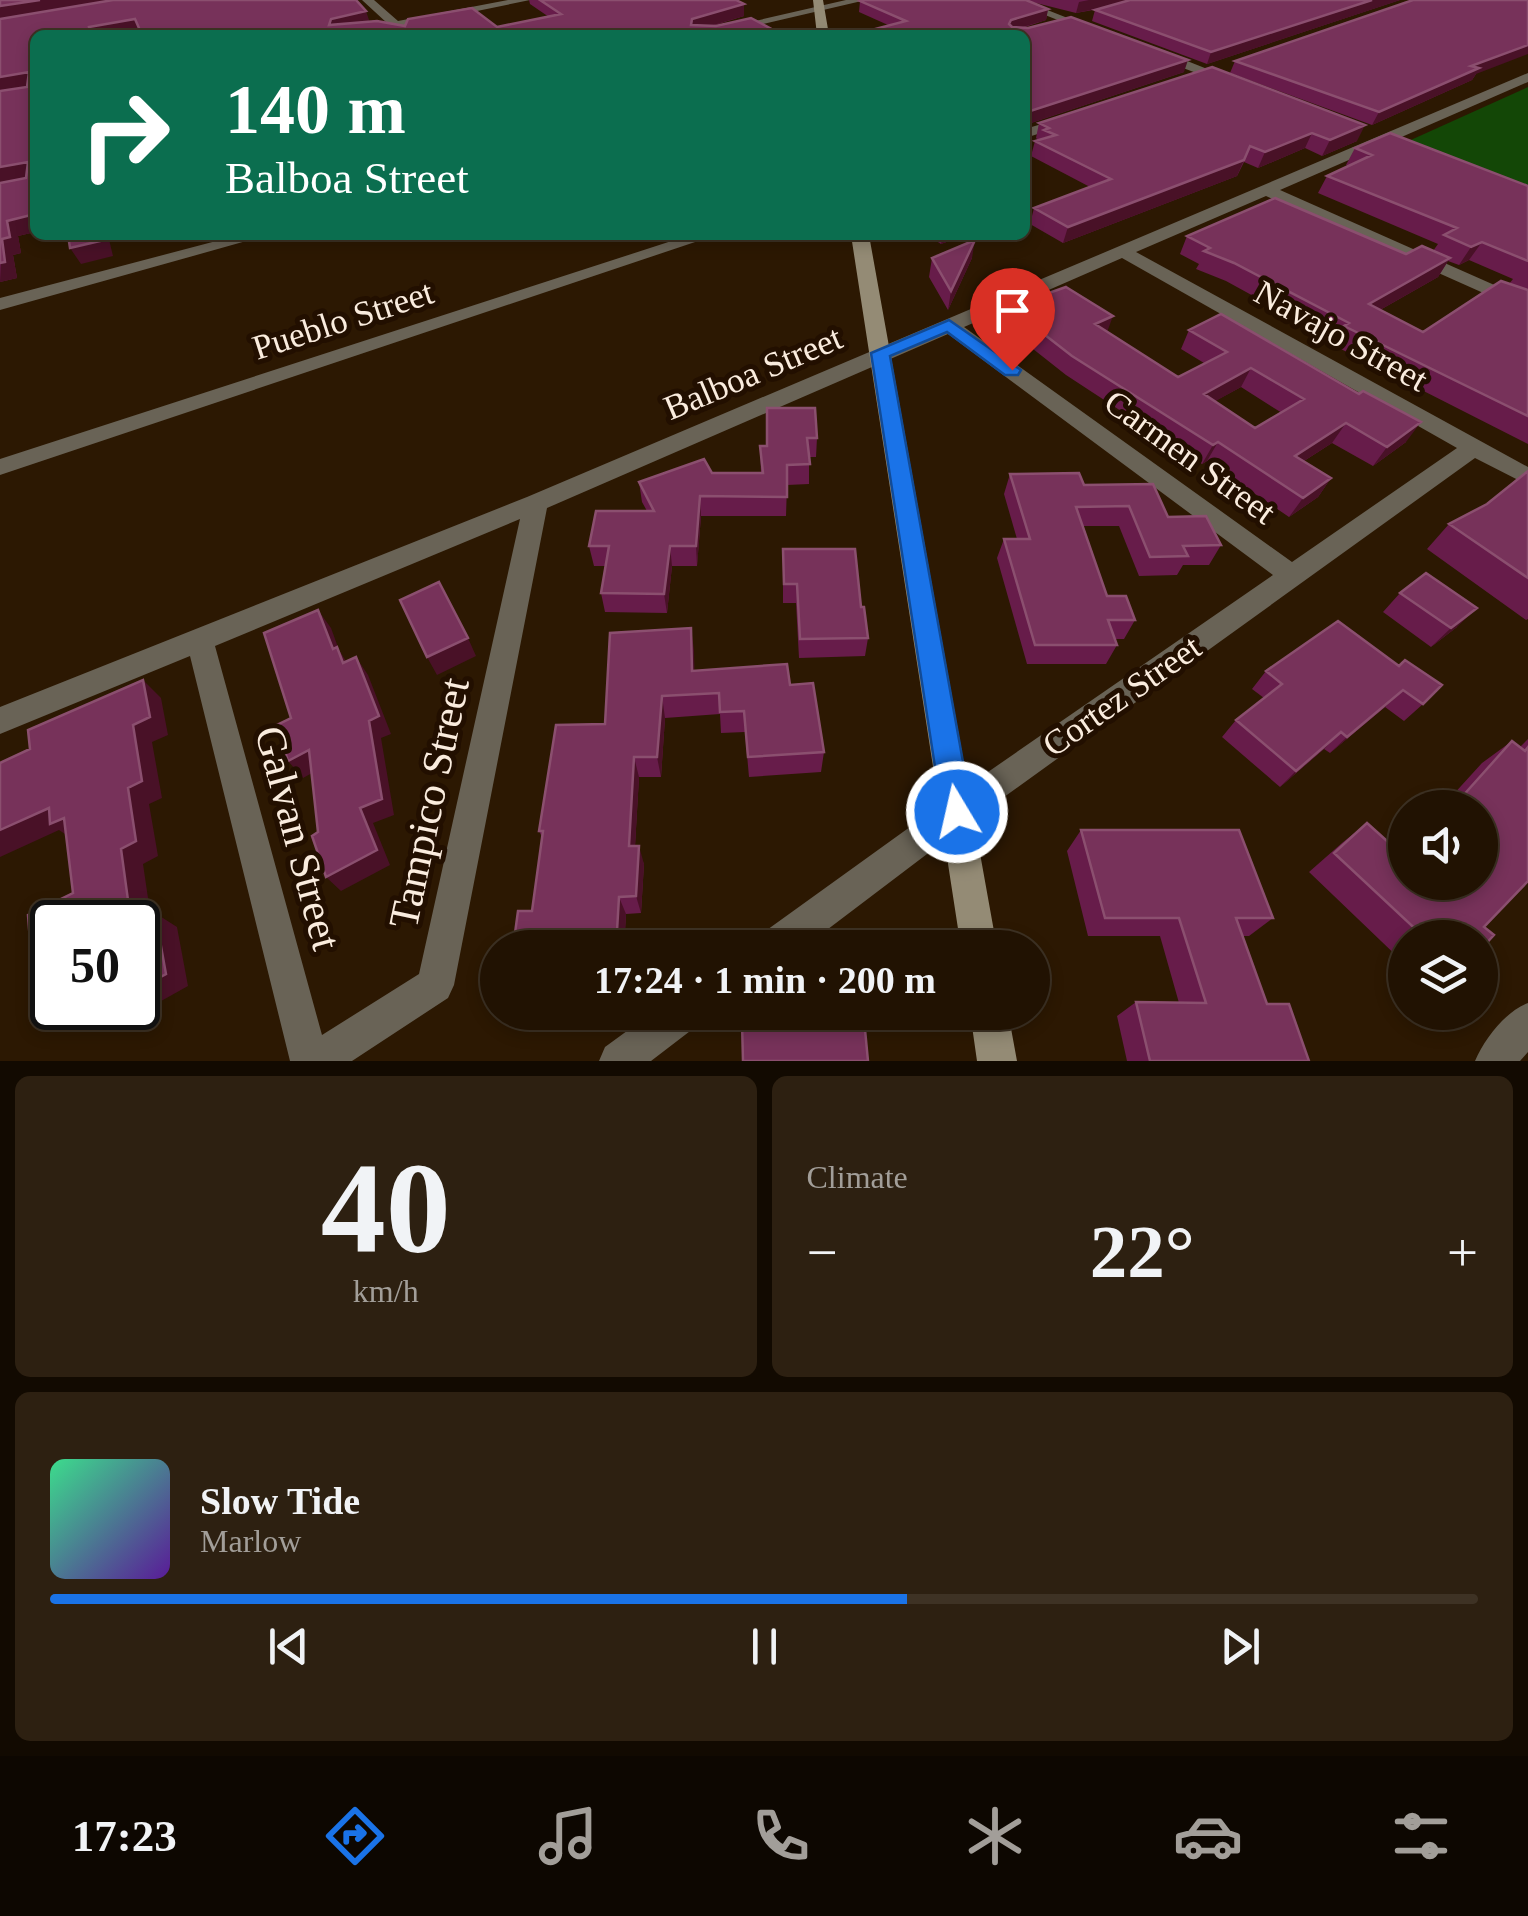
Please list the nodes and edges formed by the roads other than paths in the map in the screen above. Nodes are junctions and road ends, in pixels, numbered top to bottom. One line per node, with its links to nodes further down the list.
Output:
1 (367, 0): 9 (street)
2 (525, 0): 9 (street)
3 (800, 0): 6 (street)
4 (860, 0): 6 (street)
5 (1012, 0): 8 (street)
6 (818, 4): 13 (street); 14 (main road)
7 (1100, 12): 8 (street)
8 (1069, 21): 10 (street); 15 (street)
9 (396, 25): 11 (street); 12 (street)
10 (1051, 26)
11 (369, 30)
12 (402, 30)
13 (719, 30)
14 (822, 30)
15 (1104, 34)
16 (1139, 47): 18 (street)
17 (1227, 68): 18 (street)
18 (1209, 74): 20 (street); 21 (street)
19 (1528, 77): 24 (street, Balboa Street)
20 (1190, 80)
21 (1244, 87)
22 (1080, 116): 23 (street)
23 (1030, 132)
24 (1267, 190): 29 (street, Balboa Street); 32 (street)
25 (239, 240): 31 (street)
26 (633, 240): 30 (street)
27 (691, 240): 30 (street, Pueblo Street)
28 (861, 240): 34 (main road)
29 (1123, 252): 33 (street, Balboa Street); 35 (street, Navajo Street)
30 (648, 253): 36 (street, Pueblo Street)
31 (0, 304)
32 (1528, 307)
33 (949, 325): 34 (street, Balboa Street); 39 (street, Carmen Street)
34 (880, 353): 38 (street, Balboa Street); 42 (main road)
35 (1474, 447): 37 (street, Navajo Street); 39 (street, Cortez Street)
36 (0, 467)
37 (1528, 477)
38 (536, 503): 40 (street, Balboa Street); 48 (street, Tampico Street)
39 (1293, 576): 42 (street, Cortez Street)
40 (199, 637): 41 (street, Balboa Street); 48 (street, Galvan Street)
41 (0, 721)
42 (957, 812): 43 (street, Cortez Street); 44 (main road)
43 (797, 930)
44 (976, 930)
45 (1528, 1022): 51 (street)
46 (660, 1030): 49 (street)
47 (992, 1030): 50 (main road)
48 (314, 1061)
49 (619, 1061)
50 (997, 1061)
51 (1495, 1061)

